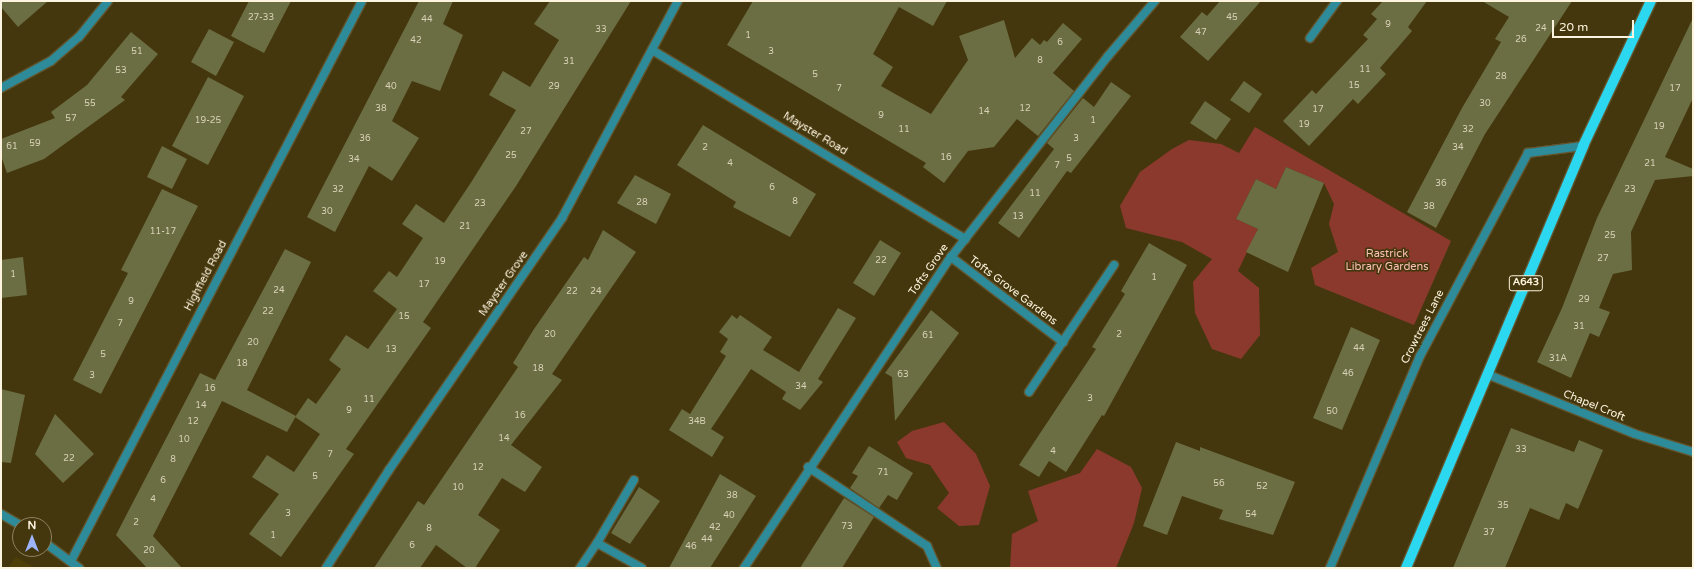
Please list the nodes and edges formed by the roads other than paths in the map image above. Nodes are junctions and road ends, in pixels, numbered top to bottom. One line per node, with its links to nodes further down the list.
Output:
1 (108, 1): 9 (street)
2 (362, 1): 24 (street, Highfield Road)
3 (678, 1): 8 (street, Mayster Grove)
4 (1155, 1): 11 (street, Tofts Grove)
5 (1337, 1): 7 (street)
6 (1651, 1): 10 (main road, A643)
7 (1310, 38)
8 (652, 50): 11 (street, Mayster Road); 26 (street, Mayster Grove)
9 (1, 88)
10 (1582, 146): 15 (main road, A643); 31 (street, Crowtrees Lane)
11 (966, 239): 12 (street, Tofts Grove)
12 (951, 258): 14 (street, Tofts Grove Gardens); 18 (street, Tofts Grove)
13 (1114, 265): 14 (street, Tofts Grove Gardens)
14 (1063, 342): 16 (street, Tofts Grove Gardens)
15 (1489, 375): 17 (street, Chapel Croft); 32 (main road, A643)
16 (1029, 392)
17 (1693, 452)
18 (808, 467): 29 (street, Tofts Grove); 30 (street)
19 (634, 480): 22 (street)
20 (1, 514): 21 (street)
21 (12, 520)
22 (597, 543): 27 (street); 28 (street)
23 (52, 548): 24 (street)
24 (71, 561): 25 (street)
25 (79, 568)
26 (326, 568)
27 (580, 568)
28 (642, 568)
29 (744, 568)
30 (936, 568)
31 (1330, 568)
32 (1406, 568)

